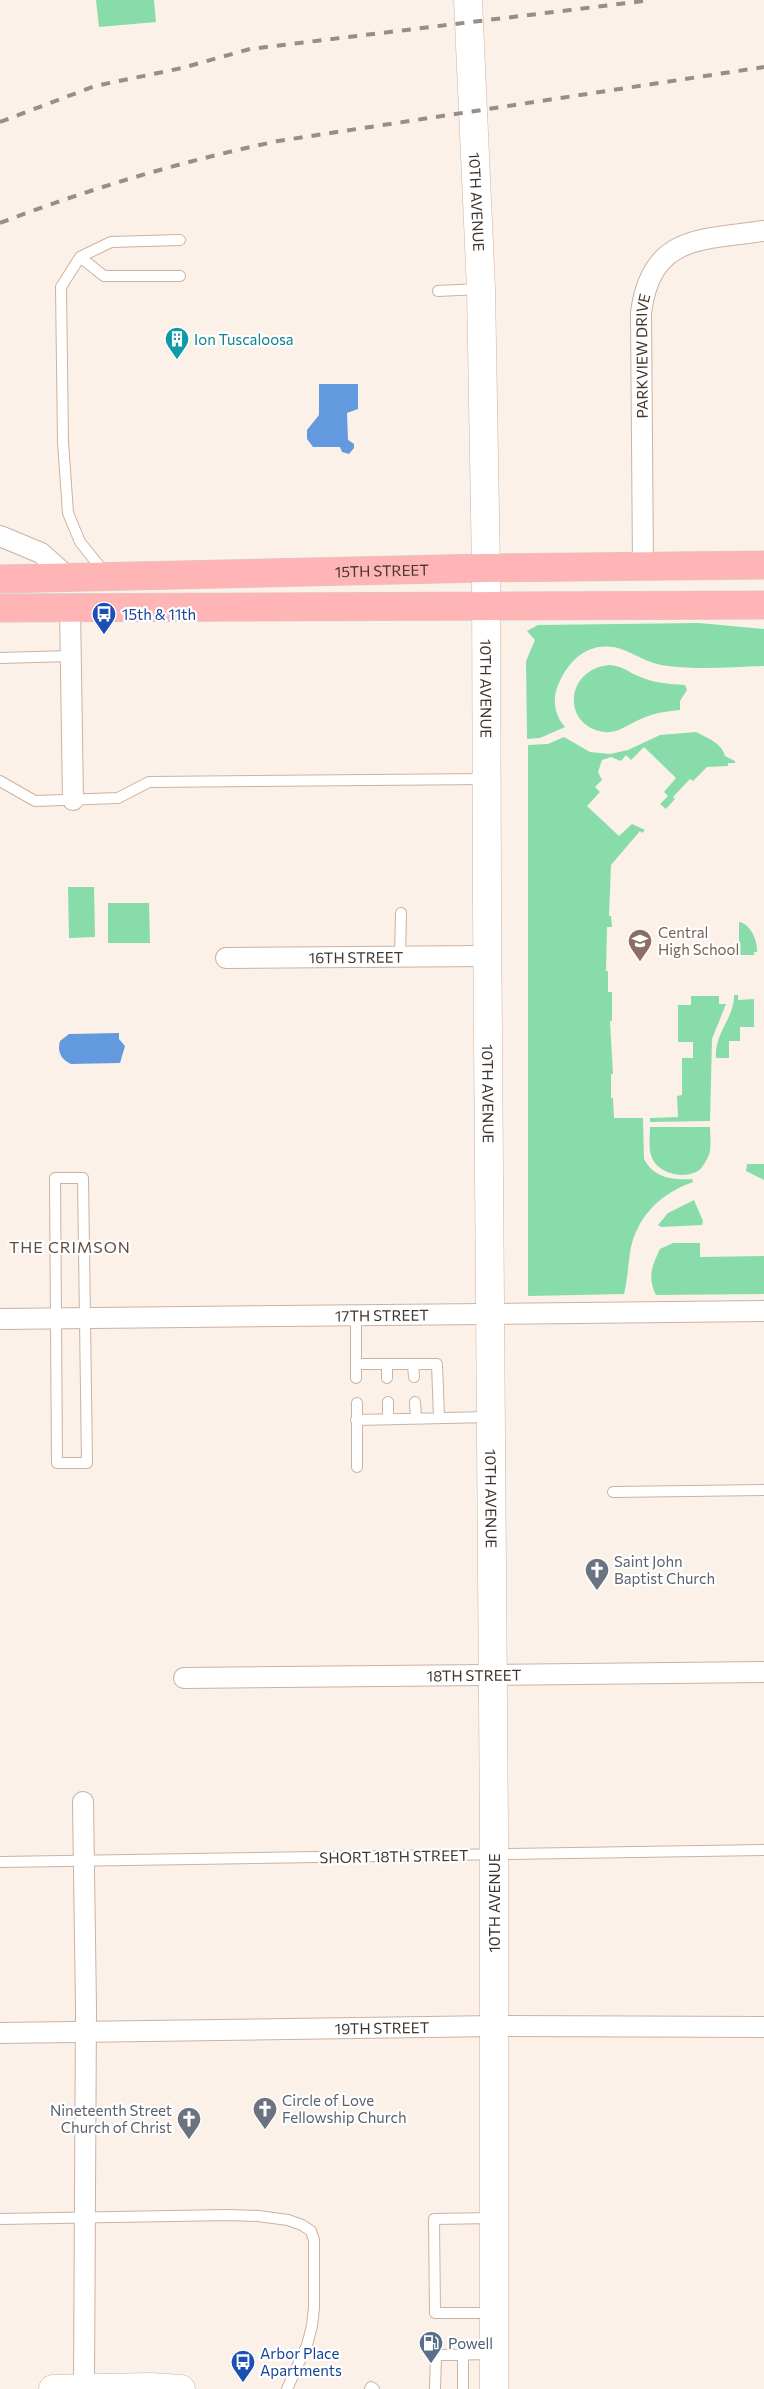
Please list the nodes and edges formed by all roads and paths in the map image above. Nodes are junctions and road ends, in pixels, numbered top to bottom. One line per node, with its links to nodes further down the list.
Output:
1 (468, 0): 6 (main road, 10TH AVENUE)
2 (764, 231): 10 (street, PARKVIEW DRIVE)
3 (180, 240): 4 (lane)
4 (80, 257): 5 (lane); 12 (lane)
5 (180, 276)
6 (481, 289): 7 (lane); 11 (main road, 10TH AVENUE)
7 (438, 291)
8 (0, 536): 13 (street)
9 (764, 565): 10 (main road, 15TH STREET)
10 (644, 567): 11 (main road, 15TH STREET)
11 (486, 568): 12 (main road, 15TH STREET); 19 (main road, 10TH AVENUE)
12 (108, 577): 13 (main road, 15TH STREET); 16 (main road)
13 (69, 578): 14 (main road, 15TH STREET); 18 (main road)
14 (0, 579)
15 (764, 605): 19 (main road)
16 (70, 607): 18 (main road); 19 (main road); 20 (street)
17 (0, 608): 18 (main road)
18 (33, 608)
19 (485, 608): 22 (main road, 10TH AVENUE)
20 (70, 656): 21 (lane); 24 (street)
21 (0, 658)
22 (487, 779): 24 (lane); 26 (main road, 10TH AVENUE)
23 (0, 781): 24 (lane)
24 (73, 800)
25 (401, 913): 27 (lane)
26 (487, 956): 27 (street, 16TH STREET); 30 (main road, 10TH AVENUE)
27 (400, 957): 28 (street, 16TH STREET)
28 (226, 958)
29 (764, 1311): 30 (street, 17TH STREET)
30 (491, 1313): 31 (street, 17TH STREET); 44 (main road, 10TH AVENUE)
31 (356, 1315): 34 (street, 17TH STREET); 35 (lane)
32 (0, 1319): 33 (street, 17TH STREET)
33 (56, 1319): 34 (street, 17TH STREET); 34 (lane); 34 (lane)
34 (86, 1319)
35 (356, 1364): 36 (lane); 39 (lane)
36 (387, 1364): 37 (lane); 40 (lane)
37 (414, 1364): 38 (lane); 46 (lane)
38 (414, 1377)
39 (356, 1378)
40 (387, 1378)
41 (388, 1402): 47 (lane)
42 (415, 1402): 45 (lane)
43 (356, 1403): 48 (lane)
44 (492, 1417): 46 (lane); 53 (main road, 10TH AVENUE)
45 (416, 1418): 46 (lane); 47 (lane)
46 (439, 1418)
47 (388, 1419): 48 (lane)
48 (356, 1420): 49 (lane)
49 (357, 1467)
50 (764, 1490): 51 (lane)
51 (613, 1492)
52 (764, 1672): 53 (street, 18TH STREET)
53 (493, 1676): 54 (street, 18TH STREET); 57 (main road, 10TH AVENUE)
54 (184, 1678)
55 (83, 1802): 58 (street)
56 (764, 1850): 57 (lane, SHORT 18TH STREET)
57 (494, 1854): 58 (lane, SHORT 18TH STREET); 60 (main road, 10TH AVENUE)
58 (84, 1861): 59 (lane, SHORT 18TH STREET); 62 (street)
59 (0, 1862)
60 (495, 2026): 61 (street, 19TH STREET); 62 (street, 19TH STREET); 65 (main road, 10TH AVENUE)
61 (764, 2027)
62 (85, 2032): 63 (street, 19TH STREET); 64 (street)
63 (0, 2033)
64 (84, 2217): 66 (lane); 70 (street); 74 (lane)
65 (494, 2218): 67 (main road, 10TH AVENUE); 67 (lane)
66 (0, 2220)
67 (494, 2312): 68 (main road, 10TH AVENUE)
68 (494, 2354): 69 (lane); 79 (main road, 10TH AVENUE)
69 (463, 2355): 77 (lane); 78 (lane)
70 (84, 2388): 71 (main road); 72 (main road)
71 (124, 2388): 73 (main road)
72 (53, 2389)
73 (181, 2389)
74 (287, 2389)
75 (370, 2389): 76 (lane)
76 (374, 2389)
77 (435, 2389)
78 (463, 2389)
79 (494, 2389)

